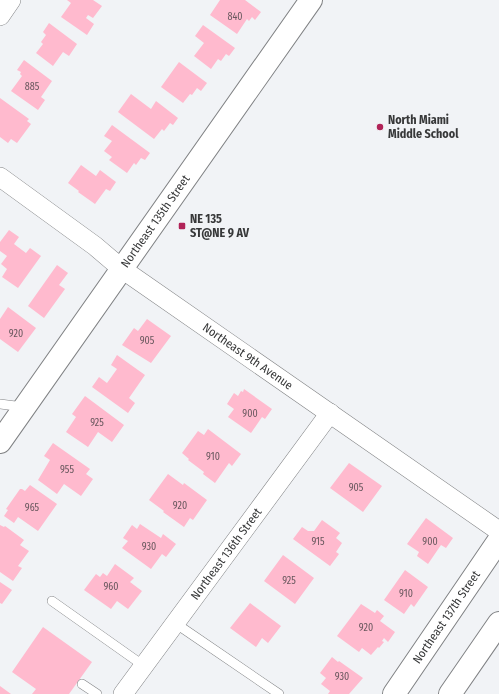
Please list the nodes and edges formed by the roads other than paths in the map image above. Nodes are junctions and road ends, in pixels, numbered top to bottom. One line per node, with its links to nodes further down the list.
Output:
1 (11, 0): 3 (street)
2 (311, 0): 5 (main road, Northeast 135th Street)
3 (0, 16)
4 (0, 177): 5 (street, Northeast 9th Avenue)
5 (122, 269): 7 (main road, Northeast 135th Street); 8 (street, Northeast 9th Avenue)
6 (0, 404): 7 (lane)
7 (25, 407): 9 (main road, Northeast 135th Street)
8 (330, 413): 10 (street, Northeast 9th Avenue); 14 (street, Northeast 136th Street)
9 (0, 442)
10 (499, 531)
11 (499, 540): 20 (main road, Northeast 137th Street)
12 (52, 600): 15 (lane)
13 (499, 623): 21 (main road)
14 (175, 624): 15 (street, Northeast 136th Street); 19 (lane)
15 (144, 666): 18 (street, Northeast 136th Street)
16 (82, 684): 17 (lane)
17 (97, 694)
18 (123, 694)
19 (279, 694)
20 (394, 694)
21 (450, 694)

